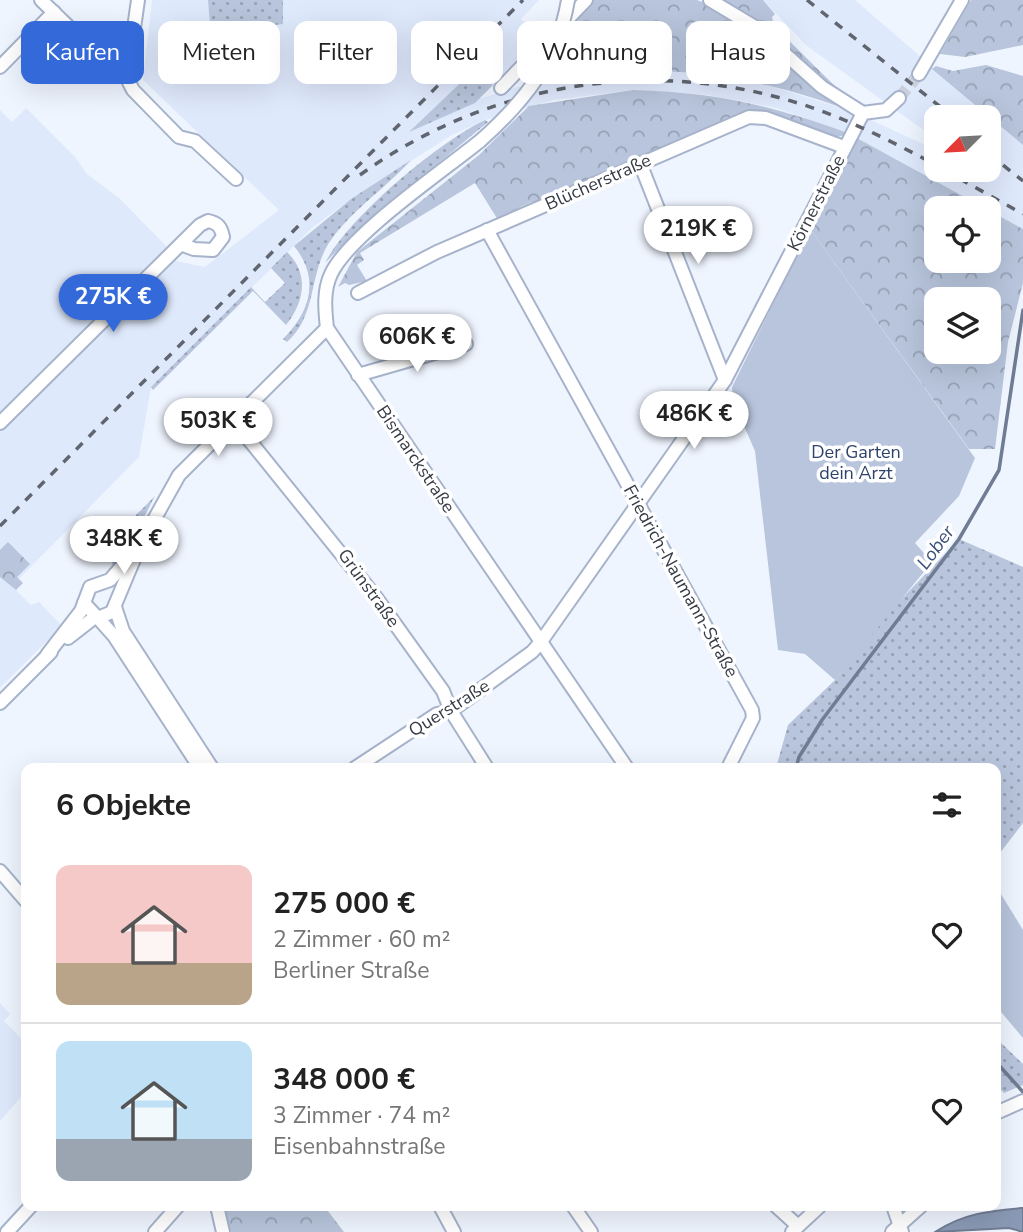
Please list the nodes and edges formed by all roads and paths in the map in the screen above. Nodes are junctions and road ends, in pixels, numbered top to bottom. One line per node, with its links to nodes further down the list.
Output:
1 (41, 0): 7 (street)
2 (138, 0): 9 (street)
3 (568, 0): 22 (street, bridge)
4 (586, 0): 13 (street)
5 (710, 0): 15 (street)
6 (962, 0): 11 (street)
7 (54, 12): 8 (street); 10 (street)
8 (63, 21)
9 (135, 21)
10 (0, 67)
11 (919, 74)
12 (130, 84): 18 (street)
13 (501, 88)
14 (899, 98): 15 (street)
15 (863, 113): 16 (street, Körnerstraße)
16 (844, 147): 17 (street, Blücherstraße); 25 (street, Körnerstraße)
17 (640, 163): 19 (street, Blücherstraße); 25 (street)
18 (236, 179)
19 (487, 230): 21 (street, Blücherstraße); 28 (street, Friedrich-Naumann-Straße)
20 (183, 245): 27 (street)
21 (358, 293)
22 (327, 328): 24 (street, Bismarckstraße); 26 (street)
23 (466, 344): 24 (street)
24 (358, 375): 34 (street, Bismarckstraße)
25 (725, 380): 28 (street, Körnerstraße)
26 (233, 420): 29 (street); 37 (street, Grünstraße)
27 (0, 423)
28 (637, 502): 34 (street, Körnerstraße); 43 (street, Friedrich-Naumann-Straße)
29 (140, 545): 30 (street); 31 (street)
30 (104, 583): 31 (street); 32 (street)
31 (117, 602): 33 (street); 39 (street)
32 (84, 603): 33 (street); 35 (street)
33 (96, 618): 35 (street); 38 (street)
34 (540, 643): 37 (street, Querstraße); 42 (street, Bismarckstraße)
35 (47, 655): 36 (street)
36 (0, 703)
37 (451, 711): 40 (street, Querstraße); 41 (street, Grünstraße)
38 (197, 763)
39 (209, 763)
40 (363, 763)
41 (484, 763)
42 (624, 763)
43 (730, 763)
44 (0, 872): 45 (street)
45 (21, 895)
46 (1023, 1101): 47 (street)
47 (1001, 1110)
48 (26, 1211): 59 (street)
49 (174, 1211): 60 (street)
50 (218, 1211): 61 (street)
51 (443, 1211): 62 (street)
52 (582, 1211): 63 (street)
53 (782, 1211): 57 (street)
54 (815, 1211): 57 (street)
55 (894, 1211): 58 (street)
56 (916, 1211): 58 (street)
57 (795, 1229)
58 (899, 1230)
59 (7, 1232)
60 (155, 1232)
61 (223, 1232)
62 (454, 1232)
63 (591, 1232)

